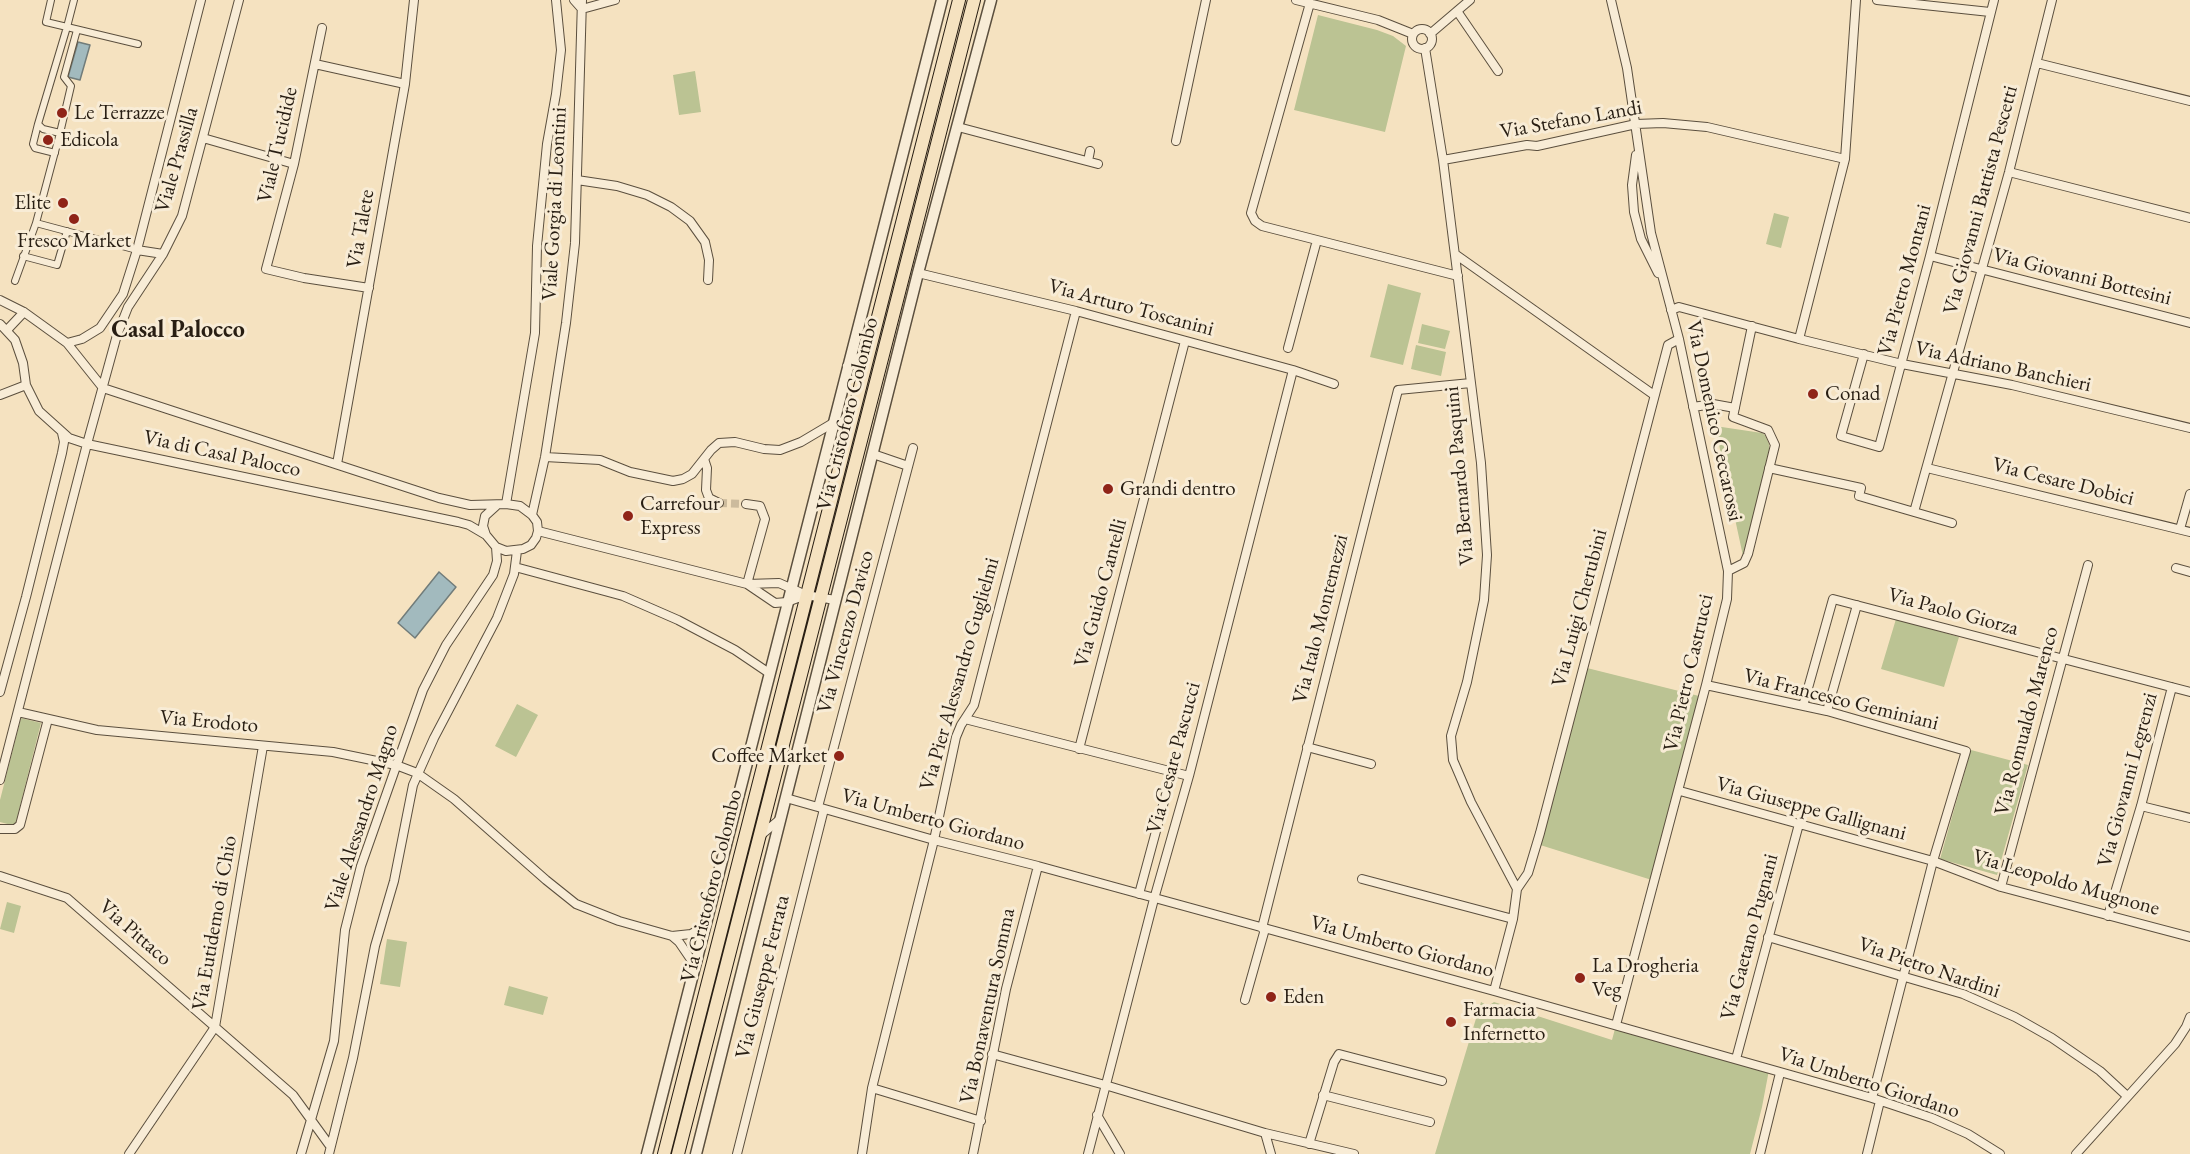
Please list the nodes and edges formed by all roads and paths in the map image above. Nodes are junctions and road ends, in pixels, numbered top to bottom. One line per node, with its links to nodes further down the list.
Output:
1 (51, 0): 26 (street)
2 (74, 0): 26 (street)
3 (201, 0): 58 (street, Viale Prassilla)
4 (239, 0): 42 (street, Viale Prassilla)
5 (414, 0): 36 (street, Via Talete)
6 (556, 0): 111 (street, Viale Gorgia di Leontini)
7 (574, 0): 23 (street)
8 (582, 0): 23 (street, Viale Gorgia di Leontini)
9 (615, 0): 23 (street)
10 (942, 0): 86 (street, Via Cristoforo Colombo)
11 (959, 0): 83 (main road, Via Cristoforo Colombo)
12 (974, 0): 131 (main road, Via Cristoforo Colombo)
13 (991, 0): 40 (street, Via Cristoforo Colombo)
14 (1206, 0): 43 (street)
15 (1296, 0): 22 (street)
16 (1470, 0): 24 (street)
17 (1611, 0): 38 (street, Via Domenico Ceccarossi)
18 (1856, 0): 47 (street)
19 (1876, 0): 25 (street)
20 (1994, 0): 25 (street, Via Pietro Montani)
21 (2052, 0): 33 (street, Via Giovanni Battista Pescetti)
22 (1310, 3): 29 (street); 57 (street)
23 (582, 9): 53 (street, Viale Gorgia di Leontini)
24 (1457, 11): 30 (street); 35 (street)
25 (1990, 12): 62 (street, Via Pietro Montani)
26 (67, 27): 28 (street); 39 (street)
27 (322, 28): 34 (street, Viale Tucidide)
28 (77, 30): 31 (street); 41 (street)
29 (1413, 34): 30 (street); 32 (street)
30 (1430, 34): 32 (street)
31 (138, 44)
32 (1425, 48): 48 (street, Via Bernardo Pasquini)
33 (2037, 63): 37 (street); 52 (street, Via Giovanni Battista Pescetti)
34 (315, 64): 36 (street); 50 (street, Viale Tucidide)
35 (1498, 70)
36 (405, 84): 69 (street, Via Talete)
37 (2190, 101)
38 (1636, 123): 44 (street, Via Domenico Ceccarossi); 47 (street, Via Stefano Landi); 48 (street, Via Stefano Landi)
39 (38, 124): 41 (street); 46 (street)
40 (958, 127): 49 (street); 64 (street, Via Cristoforo Colombo)
41 (60, 133): 46 (street)
42 (203, 138): 50 (street); 59 (street, Viale Prassilla)
43 (1176, 141)
44 (1638, 147): 66 (street, Via Domenico Ceccarossi); 66 (street, Via Domenico Ceccarossi)
45 (1090, 151): 49 (street)
46 (55, 153): 55 (street)
47 (1845, 159): 79 (street)
48 (1443, 160): 60 (street, Via Bernardo Pasquini)
49 (1088, 161): 51 (street)
50 (294, 164): 69 (street, Viale Tucidide)
51 (1098, 164)
52 (2009, 172): 54 (street); 63 (street, Via Giovanni Battista Pescetti)
53 (577, 180): 67 (street); 103 (street, Viale Gorgia di Leontini)
54 (2190, 218)
55 (36, 223): 56 (street); 61 (street)
56 (67, 231): 58 (street); 61 (street)
57 (1317, 240): 65 (street); 82 (street)
58 (137, 250): 59 (street); 81 (street, Viale Prassilla)
59 (163, 254): 92 (street, Viale Prassilla)
60 (1455, 254): 65 (street, Via Bernardo Pasquini); 94 (street)
61 (23, 256): 68 (street)
62 (1930, 256): 63 (street, Via Giovanni Bottesini); 85 (street, Via Pietro Montani)
63 (1981, 270): 74 (street, Via Giovanni Bottesini); 88 (street, Via Giovanni Battista Pescetti)
64 (918, 273): 72 (street, Via Arturo Toscanini); 102 (street, Via Cristoforo Colombo)
65 (1458, 276): 89 (street, Via Bernardo Pasquini)
66 (1662, 279): 71 (street, Via Domenico Ceccarossi)
67 (708, 280)
68 (15, 281)
69 (369, 288): 105 (street, Via Talete)
70 (0, 300): 73 (street)
71 (1671, 310): 76 (street, Via Adriano Banchieri); 78 (street, Via Domenico Ceccarossi)
72 (1076, 311): 80 (street, Via Arturo Toscanini); 145 (street, Via Pier Alessandro Guglielmi)
73 (24, 312): 77 (street); 81 (street)
74 (2190, 322)
75 (0, 324): 77 (street, Via di Casal Palocco)
76 (1752, 326): 79 (street, Via Adriano Banchieri); 96 (street)
77 (7, 330): 91 (street, Via di Casal Palocco)
78 (1679, 339): 94 (street, Via Luigi Cherubini); 95 (street, Via Domenico Ceccarossi)
79 (1799, 339): 84 (street, Via Adriano Banchieri)
80 (1185, 341): 87 (street, Via Arturo Toscanini); 148 (street, Via Guido Cantelli)
81 (67, 343): 92 (street)
82 (1288, 348)
83 (870, 349): 86 (street, Via Cristoforo Colombo); 130 (main road, Via Cristoforo Colombo)
84 (1864, 354): 85 (street, Via Adriano Banchieri); 85 (street, Via Pietro Montani)
85 (1902, 364): 88 (street, Via Adriano Banchieri)
86 (848, 366): 97 (street, Via Cristoforo Colombo)
87 (1293, 370): 90 (street, Via Arturo Toscanini); 153 (street, Via Cesare Pascucci)
88 (1952, 373): 98 (street, Via Adriano Banchieri); 108 (street, Via Giovanni Battista Pescetti)
89 (1471, 383): 147 (street, Via Italo Montemezzi); 170 (street, Via Bernardo Pasquini)
90 (1334, 384)
91 (26, 385): 93 (street); 99 (street, Via di Casal Palocco)
92 (103, 388): 100 (street); 105 (street, Via di Casal Palocco)
93 (0, 395)
94 (1654, 395): 170 (street, Via Luigi Cherubini)
95 (1693, 407): 96 (street); 126 (street, Via Domenico Ceccarossi)
96 (1735, 408): 107 (street, Via Pietro Castrucci)
97 (833, 423): 104 (street); 129 (street, Via Cristoforo Colombo)
98 (2190, 428)
99 (62, 433): 100 (street, Via di Casal Palocco); 139 (street)
100 (87, 444): 120 (street, Via di Casal Palocco); 143 (street)
101 (914, 448): 106 (street, Via Vincenzo Davico)
102 (873, 454): 106 (street); 132 (street, Via Cristoforo Colombo)
103 (545, 457): 104 (street); 115 (street, Viale Gorgia di Leontini)
104 (704, 459): 110 (street)
105 (337, 464): 113 (street, Via di Casal Palocco)
106 (908, 466): 158 (street, Via Vincenzo Davico)
107 (1769, 468): 114 (street); 126 (street, Via Pietro Castrucci)
108 (1927, 468): 114 (street, Via Giovanni Battista Pescetti); 117 (street, Via Cesare Dobici)
109 (2190, 494): 117 (street)
110 (719, 503)
111 (506, 504): 113 (street); 115 (street)
112 (746, 504): 128 (street)
113 (497, 505): 120 (street)
114 (1914, 512): 116 (street)
115 (532, 515): 118 (street)
116 (1952, 523)
117 (2180, 529): 119 (street, Via Cesare Dobici)
118 (538, 531): 122 (street); 128 (street)
119 (2190, 532)
120 (486, 535): 121 (street, Via di Casal Palocco)
121 (496, 547): 122 (street); 150 (street, Viale Alessandro Magno)
122 (517, 551): 124 (street, Viale Alessandro Magno)
123 (2088, 565): 135 (street, Via Romualdo Marenco)
124 (515, 567): 136 (street); 152 (street, Viale Alessandro Magno)
125 (2176, 568): 127 (street)
126 (1728, 571): 137 (street, Via Pietro Castrucci)
127 (2190, 572)
128 (747, 584): 129 (street); 133 (street)
129 (791, 588): 130 (street); 133 (street, Via Cristoforo Colombo)
130 (806, 596): 131 (street); 133 (street); 206 (main road, Via Cristoforo Colombo)
131 (822, 597): 132 (street); 163 (main road, Via Cristoforo Colombo)
132 (835, 600): 156 (street, Via Cristoforo Colombo)
133 (787, 602): 136 (street, Via Cristoforo Colombo)
134 (1857, 605): 135 (street, Via Paolo Giorza); 141 (street, Via Paolo Giorza); 142 (street)
135 (2063, 660): 138 (street, Via Paolo Giorza); 169 (street, Via Romualdo Marenco)
136 (769, 673): 175 (street, Via Cristoforo Colombo)
137 (1706, 685): 141 (street, Via Francesco Geminiani); 155 (street, Via Pietro Castrucci)
138 (2172, 687): 140 (street, Via Paolo Giorza); 157 (street, Via Giovanni Legrenzi)
139 (0, 692)
140 (2190, 692)
141 (1803, 706): 142 (street, Via Francesco Geminiani)
142 (1827, 711): 165 (street, Via Francesco Geminiani)
143 (18, 712): 144 (street, Via Erodoto); 154 (street)
144 (48, 719): 146 (street, Via Erodoto); 162 (street)
145 (965, 719): 148 (street); 164 (street, Via Pier Alessandro Guglielmi)
146 (263, 746): 150 (street, Via Erodoto); 186 (street, Via Eutidemo di Chio)
147 (1307, 747): 149 (street); 176 (street, Via Italo Montemezzi)
148 (1079, 749): 151 (street)
149 (1371, 764)
150 (396, 765): 152 (street, Via Erodoto); 197 (street, Viale Alessandro Magno)
151 (1172, 772): 153 (street); 171 (street, Via Cesare Pascucci)
152 (417, 773): 177 (street); 202 (street, Viale Alessandro Magno)
153 (1189, 776): 172 (street, Via Cesare Pascucci)
154 (0, 780)
155 (1680, 791): 161 (street, Via Giuseppe Gallignani); 185 (street, Via Pietro Castrucci)
156 (786, 798): 158 (street, Via Umberto Giordano); 160 (street, Via Cristoforo Colombo)
157 (2141, 806): 159 (street); 173 (street, Via Giovanni Legrenzi)
158 (821, 808): 164 (street, Via Umberto Giordano); 209 (street, Via Giuseppe Ferrata)
159 (2190, 818)
160 (779, 820): 163 (street, Via Cristoforo Colombo); 208 (street, Via Cristoforo Colombo)
161 (1799, 824): 165 (street, Via Giuseppe Gallignani); 178 (street, Via Gaetano Pugnani)
162 (0, 829)
163 (759, 837): 207 (main road, Via Cristoforo Colombo)
164 (934, 840): 166 (street, Via Umberto Giordano); 192 (street, Via Pier Alessandro Guglielmi)
165 (1933, 861): 169 (street, Via Leopoldo Mugnone); 181 (street)
166 (1038, 866): 171 (street, Via Umberto Giordano); 187 (street, Via Bonaventura Somma)
167 (0, 876): 186 (street, Via Pittaco)
168 (1362, 879): 174 (street)
169 (2001, 887): 173 (street, Via Leopoldo Mugnone)
170 (1517, 889): 174 (street)
171 (1139, 894): 172 (street, Via Umberto Giordano)
172 (1154, 898): 176 (street, Via Umberto Giordano); 191 (street, Via Cesare Pascucci)
173 (2108, 916): 179 (street, Via Leopoldo Mugnone)
174 (1513, 919): 182 (street)
175 (704, 927): 177 (street); 180 (street, Via Cristoforo Colombo)
176 (1263, 928): 182 (street, Via Umberto Giordano); 183 (street, Via Italo Montemezzi)
177 (672, 936): 180 (street)
178 (1768, 936): 181 (street, Via Pietro Nardini); 188 (street, Via Gaetano Pugnani)
179 (2190, 938)
180 (694, 964): 205 (street, Via Cristoforo Colombo)
181 (1904, 975): 194 (street, Via Pietro Nardini); 195 (street)
182 (1494, 991): 185 (street, Via Umberto Giordano)
183 (1245, 1000)
184 (2190, 1017): 194 (street)
185 (1616, 1025): 188 (street, Via Umberto Giordano)
186 (215, 1028): 197 (street, Via Pittaco); 203 (street, Via Eutidemo di Chio)
187 (992, 1054): 191 (street); 198 (street, Via Bonaventura Somma)
188 (1736, 1059): 189 (street, Via Umberto Giordano)
189 (1780, 1073): 195 (street, Via Umberto Giordano); 216 (street)
190 (1442, 1081): 193 (street)
191 (1105, 1085): 196 (street, Via Cesare Pascucci); 200 (street)
192 (872, 1088): 198 (street); 210 (street, Via Pier Alessandro Guglielmi)
193 (1323, 1095): 199 (street); 201 (street)
194 (2127, 1096): 219 (street)
195 (1876, 1099): 217 (street); 218 (street, Via Umberto Giordano)
196 (1097, 1116): 212 (street, Via Cesare Pascucci); 213 (street)
197 (311, 1120): 202 (street, Via Pittaco); 204 (street, Viale Alessandro Magno)
198 (981, 1121): 211 (street, Via Bonaventura Somma)
199 (1430, 1122)
200 (1266, 1133): 201 (street); 214 (street)
201 (1309, 1144): 215 (street)
202 (330, 1150)
203 (129, 1154)
204 (301, 1154)
205 (647, 1154)
206 (664, 1154)
207 (678, 1154)
208 (696, 1154)
209 (737, 1154)
210 (862, 1154)
211 (973, 1154)
212 (1088, 1154)
213 (1120, 1154)
214 (1270, 1154)
215 (1354, 1154)
216 (1760, 1154)
217 (1867, 1154)
218 (2000, 1154)
219 (2076, 1154)

